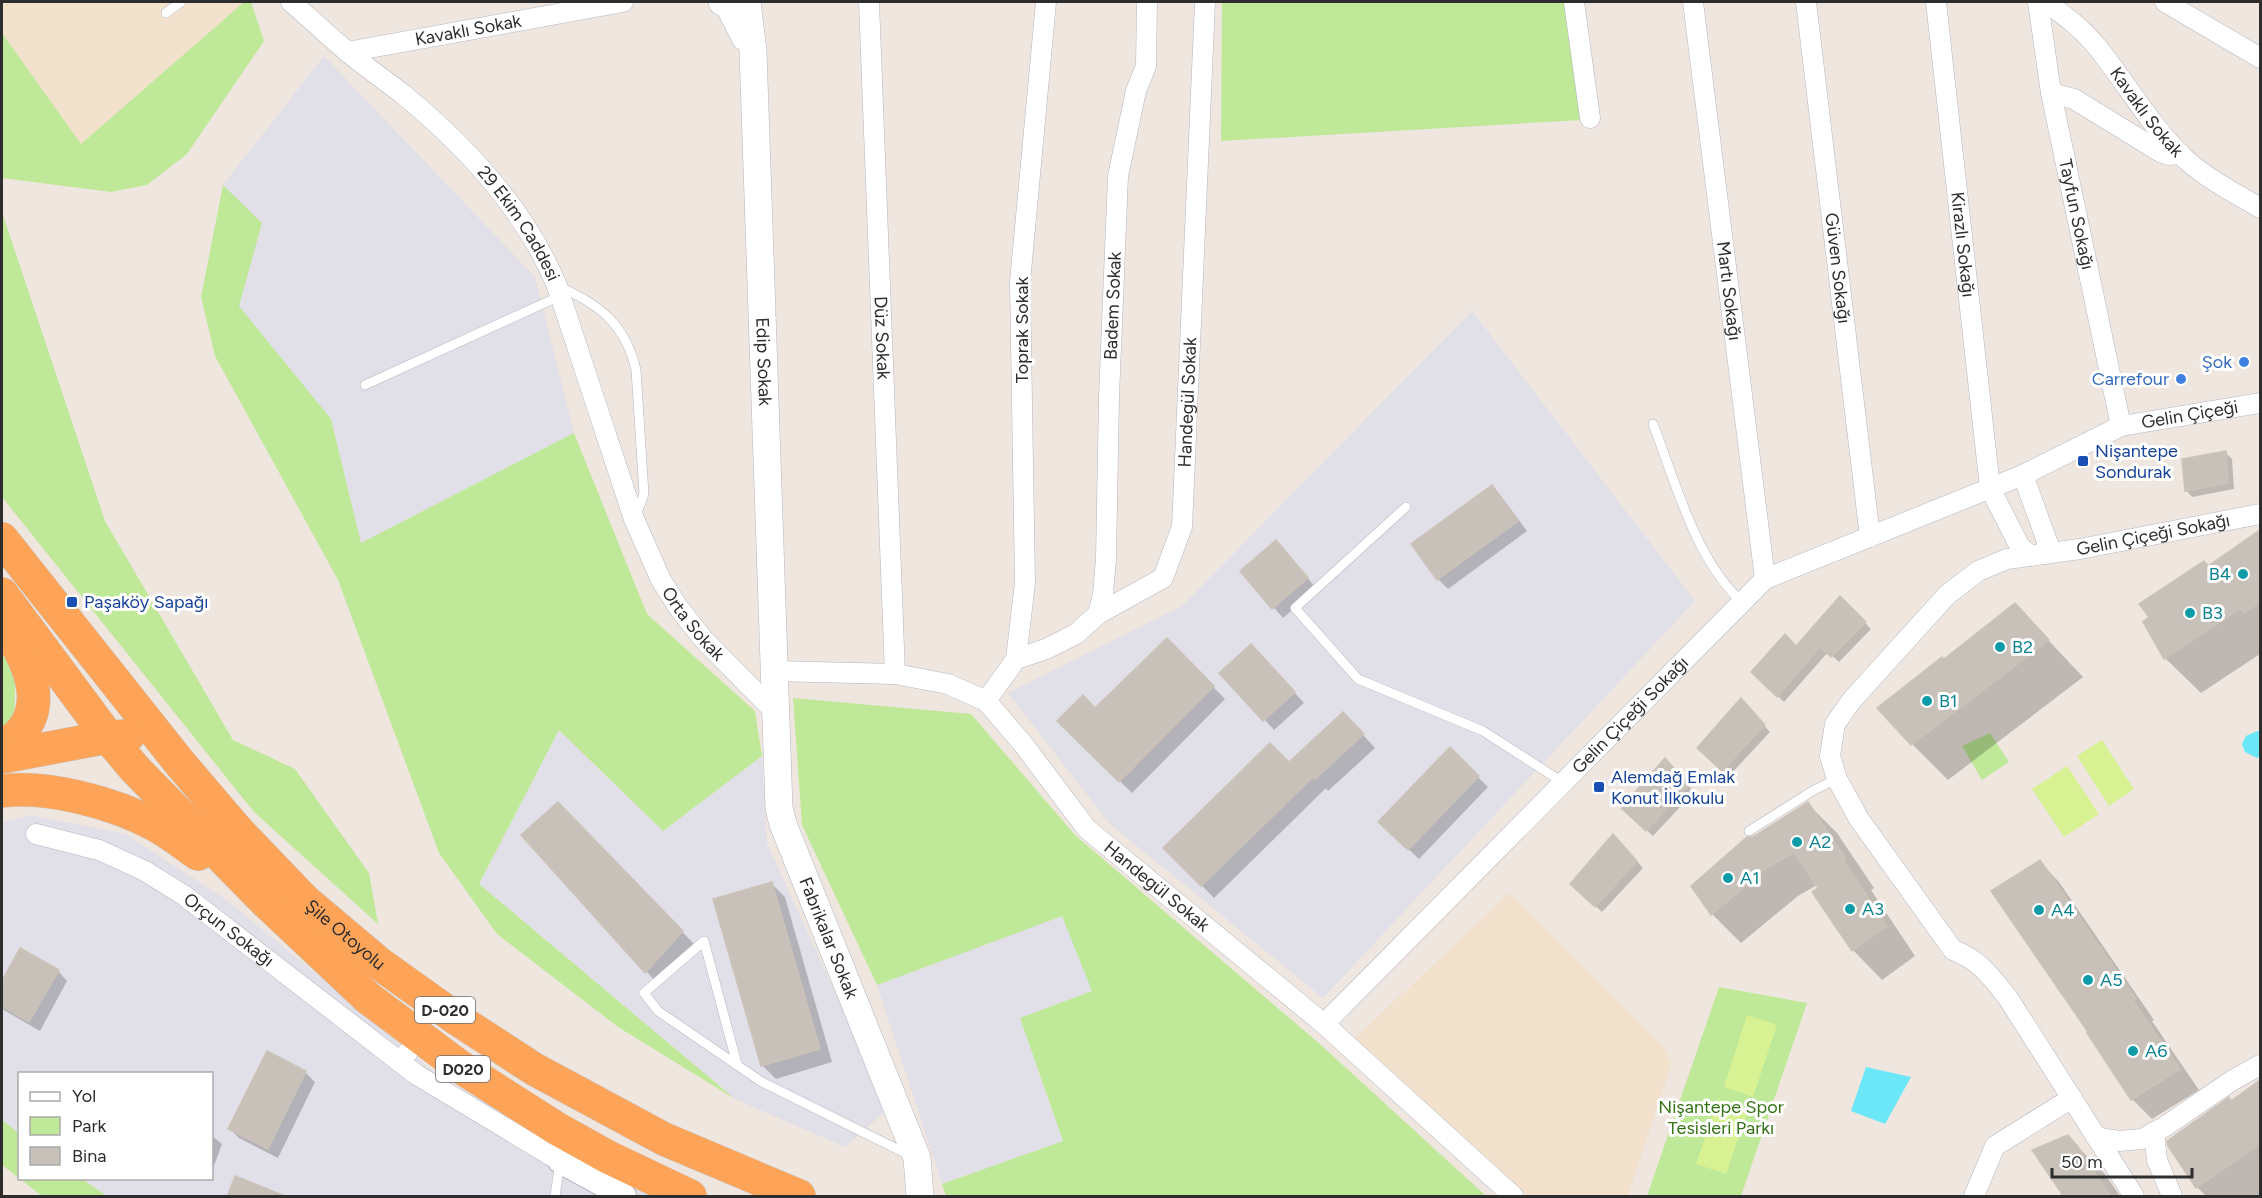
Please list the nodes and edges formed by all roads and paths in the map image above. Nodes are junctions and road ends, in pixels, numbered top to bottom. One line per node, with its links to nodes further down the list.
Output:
1 (181, 2): 17 (lane)
2 (291, 2): 19 (street, 29 Ekim Caddesi)
3 (623, 2): 19 (street, Kavaklı Sokak)
4 (726, 2): 18 (main road)
5 (747, 2): 18 (main road, Edip Sokak)
6 (870, 2): 45 (street, Düz Sokak)
7 (1046, 2): 43 (street, Toprak Sokak)
8 (1147, 2): 41 (street, Badem Sokak)
9 (1205, 2): 41 (street, Handegül Sokak)
10 (1574, 2): 22 (street)
11 (1693, 2): 38 (street, Martı Sokağı)
12 (1806, 2): 35 (street, Güven Sokağı)
13 (1936, 2): 31 (street, Kirazlı Sokağı)
14 (2038, 2): 21 (street, Tayfun Sokağı)
15 (2046, 2): 23 (street, Kavaklı Sokak)
16 (2165, 2): 20 (street)
17 (166, 13)
18 (753, 51): 44 (main road, Edip Sokak)
19 (347, 52): 25 (street, 29 Ekim Caddesi)
20 (2260, 58)
21 (2051, 93): 23 (street); 29 (street, Tayfun Sokağı)
22 (1590, 118)
23 (2180, 154): 24 (street, Kavaklı Sokak)
24 (2260, 208)
25 (559, 291): 26 (lane); 34 (street, 29 Ekim Caddesi); 34 (lane)
26 (364, 385)
27 (2260, 403): 29 (street, Gelin Çiçeği)
28 (1653, 424): 40 (lane)
29 (2121, 426): 30 (street, Gelin Çiçeği Sokağı)
30 (2023, 475): 31 (street, Gelin Çiçeği Sokağı); 37 (street, Gelin Çiçeği Sokağı)
31 (1990, 488): 35 (street, Gelin Çiçeği Sokağı); 37 (street)
32 (1406, 507): 53 (lane)
33 (2260, 514): 37 (street, Gelin Çiçeği Sokağı)
34 (634, 519): 47 (street, Orta Sokak)
35 (1870, 537): 38 (street, Gelin Çiçeği Sokağı)
36 (2, 538): 48 (highway, Şile Otoyolu)
37 (2037, 555): 52 (street)
38 (1765, 579): 40 (street, Gelin Çiçeği Sokağı)
39 (2, 594): 49 (highway, Şile Otoyolu)
40 (1742, 602): 53 (street, Gelin Çiçeği Sokağı)
41 (1098, 614): 43 (street, Handegül Sokak)
42 (2, 622): 50 (highway)
43 (1016, 659): 46 (street)
44 (774, 671): 45 (street, Handegül Sokak); 47 (main road, Fabrikalar Sokak)
45 (895, 674): 46 (street, Handegül Sokak)
46 (986, 701): 58 (street, Handegül Sokak)
47 (775, 712): 66 (main road, Fabrikalar Sokak)
48 (157, 733): 49 (highway); 70 (highway, Şile Otoyolu / D-020)
49 (108, 737): 51 (highway); 57 (highway, Şile Otoyolu)
50 (2, 745)
51 (2, 757)
52 (1838, 779): 55 (lane); 62 (street)
53 (1564, 783): 58 (street, Gelin Çiçeği Sokağı)
54 (2, 791): 57 (highway)
55 (1749, 831)
56 (36, 834): 59 (street, Orçun Sokağı)
57 (265, 901): 59 (highway, Şile Otoyolu / D020)
58 (1324, 1023): 72 (street, Handegül Sokak)
59 (410, 1050): 65 (highway, Şile Otoyolu / D020)
60 (737, 1064): 60 (lane); 66 (lane)
61 (2260, 1065): 63 (street)
62 (2072, 1098): 64 (street); 73 (street)
63 (2154, 1132): 64 (street); 75 (street)
64 (2096, 1137): 74 (street)
65 (565, 1148): 67 (lane); 68 (street); 69 (highway, Şile Otoyolu / D020)
66 (917, 1158): 71 (main road, Fabrikalar Sokak)
67 (555, 1197)
68 (624, 1197)
69 (690, 1197)
70 (799, 1197)
71 (920, 1197)
72 (1513, 1197)
73 (1974, 1197)
74 (2134, 1197)
75 (2172, 1197)

